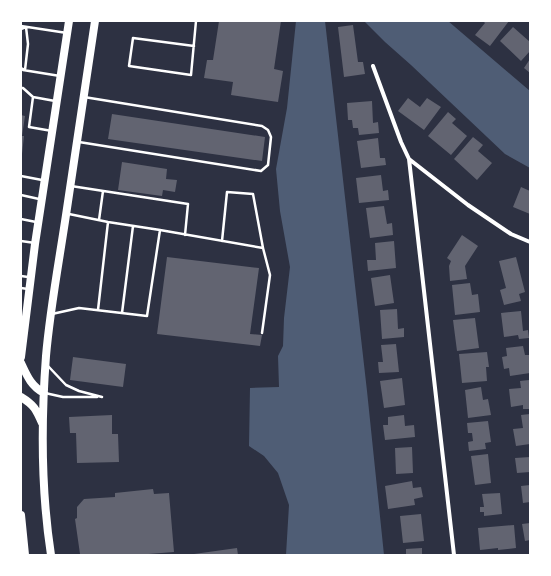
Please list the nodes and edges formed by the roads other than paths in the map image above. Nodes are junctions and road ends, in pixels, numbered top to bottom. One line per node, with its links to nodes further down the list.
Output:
1 (69, 21): 7 (main road)
2 (95, 21): 15 (main road)
3 (196, 21): 8 (lane)
4 (21, 26): 5 (lane)
5 (26, 27): 6 (lane); 7 (lane); 11 (lane)
6 (21, 29)
7 (67, 33): 12 (main road)
8 (194, 46): 8 (lane)
9 (373, 66): 19 (street)
10 (21, 69): 11 (lane)
11 (25, 70): 12 (lane)
12 (61, 76): 16 (main road)
13 (21, 88): 14 (lane)
14 (33, 97): 16 (lane); 17 (lane)
15 (84, 97): 18 (main road); 18 (lane)
16 (57, 102): 17 (main road)
17 (52, 131): 21 (main road)
18 (77, 142): 22 (main road)
19 (409, 159): 36 (street); 57 (street)
20 (21, 176): 21 (lane)
21 (45, 181): 25 (main road)
22 (70, 186): 23 (lane); 26 (main road)
23 (103, 191): 28 (lane); 33 (lane)
24 (21, 195): 25 (lane)
25 (42, 199): 29 (main road)
26 (66, 213): 28 (lane); 45 (main road)
27 (21, 219): 29 (lane)
28 (99, 220): 30 (lane)
29 (38, 222): 37 (main road)
30 (108, 222): 31 (lane); 42 (lane)
31 (134, 226): 32 (lane); 44 (lane)
32 (160, 230): 33 (lane); 44 (lane)
33 (185, 235): 34 (lane)
34 (222, 241): 38 (lane); 38 (lane)
35 (21, 242): 37 (lane)
36 (530, 242)
37 (35, 244): 40 (main road)
38 (263, 248): 46 (lane)
39 (21, 276): 40 (lane)
40 (30, 278): 41 (main road)
41 (25, 288): 43 (main road)
42 (98, 310): 44 (lane); 45 (lane)
43 (23, 313): 47 (main road)
44 (122, 313)
45 (51, 314): 50 (main road)
46 (262, 333)
47 (22, 336): 48 (main road)
48 (21, 357)
49 (21, 363): 51 (main road)
50 (46, 364): 51 (main road); 51 (lane)
51 (44, 393): 53 (main road)
52 (21, 397): 53 (main road)
53 (43, 426): 56 (main road)
54 (21, 514): 55 (main road)
55 (25, 555)
56 (51, 555)
57 (454, 555)

